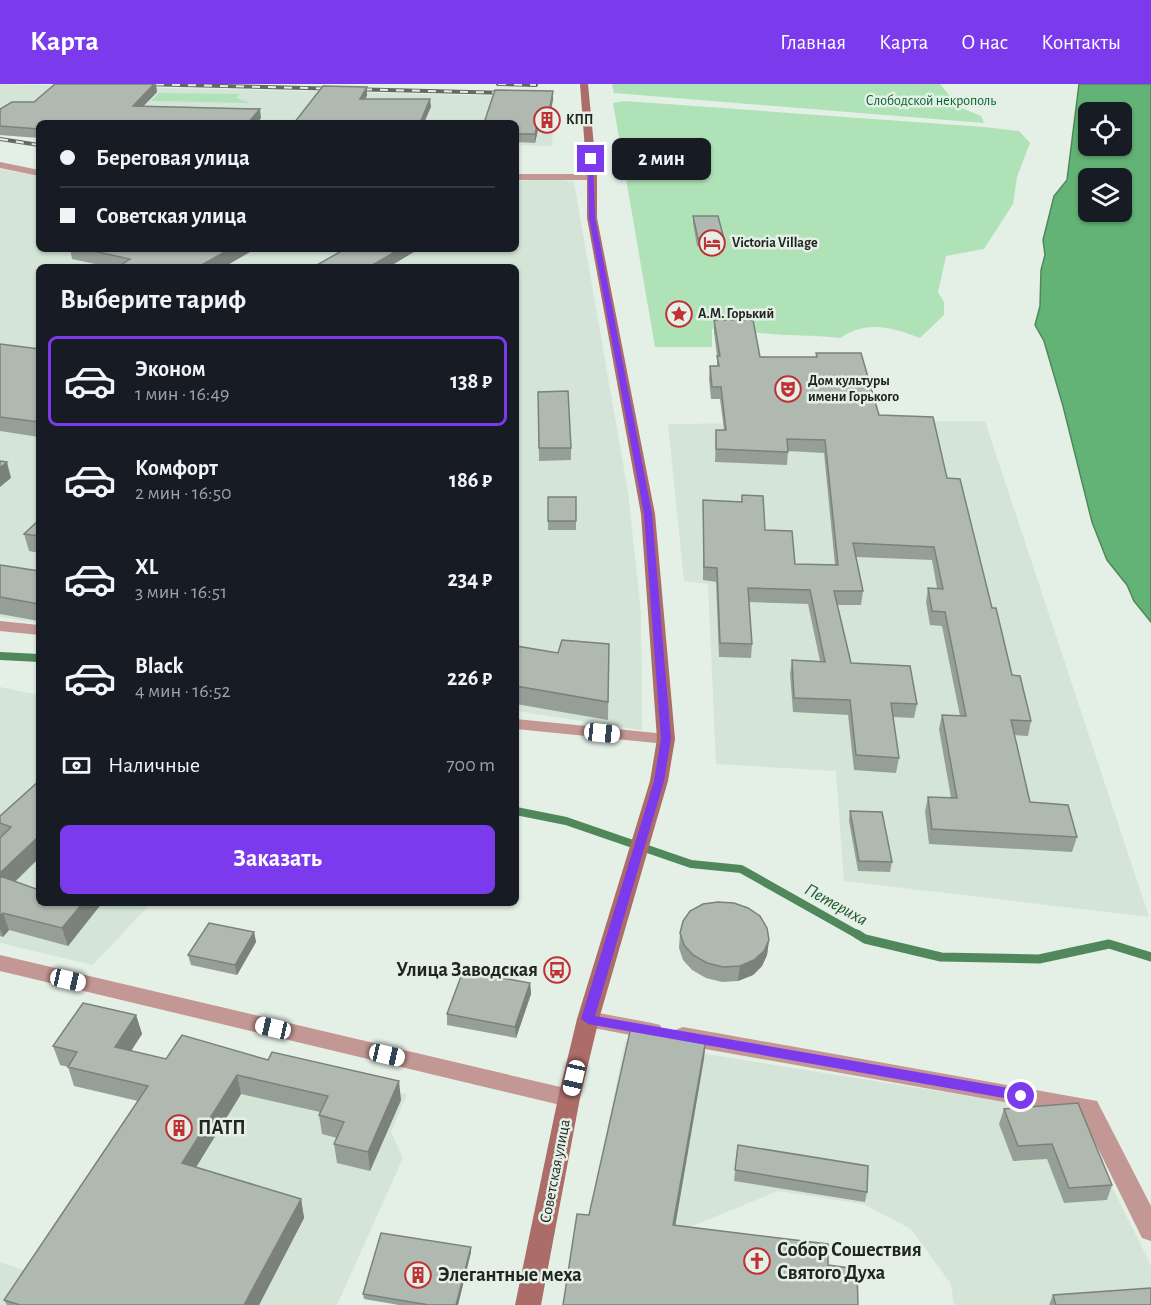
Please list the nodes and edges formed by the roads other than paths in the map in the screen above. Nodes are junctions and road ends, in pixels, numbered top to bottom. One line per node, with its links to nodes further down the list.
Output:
1 (584, 84): 5 (main road, Советская улица)
2 (0, 165): 3 (street)
3 (36, 171)
4 (519, 177): 5 (street)
5 (592, 177): 9 (main road, Советская улица)
6 (0, 626): 7 (street)
7 (36, 630)
8 (519, 724): 9 (street)
9 (666, 739): 11 (main road, Советская улица)
10 (0, 963): 12 (street)
11 (588, 1019): 12 (main road, Советская улица); 13 (street)
12 (569, 1098): 14 (main road, Советская улица)
13 (1151, 1230)
14 (528, 1305)

